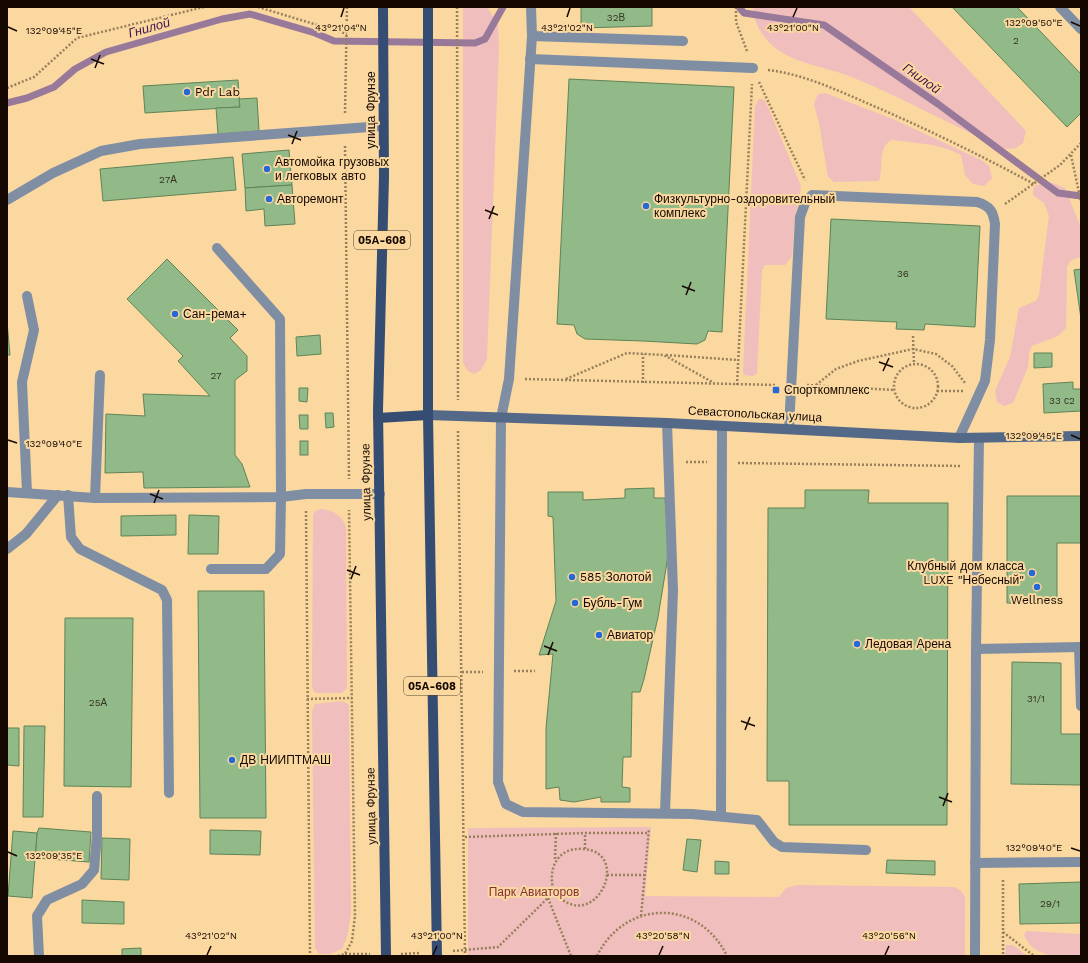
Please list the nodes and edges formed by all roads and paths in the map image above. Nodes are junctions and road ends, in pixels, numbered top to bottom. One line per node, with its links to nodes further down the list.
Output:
1 (204, 7): 17 (path)
2 (258, 7): 11 (path)
3 (347, 7): 11 (path)
4 (428, 7): 46 (main road, 05А-608)
5 (457, 7): 47 (path)
6 (532, 7): 12 (lane)
7 (736, 7): 16 (path)
8 (1060, 7): 10 (lane)
9 (383, 11): 18 (main road, улица Фрунзе / 05А-608)
10 (1081, 29)
11 (347, 34): 14 (path)
12 (532, 36): 13 (lane); 15 (lane)
13 (683, 41)
14 (346, 54)
15 (530, 58): 16 (lane); 35 (lane)
16 (753, 68): 21 (path); 22 (path); 32 (path)
17 (7, 88)
18 (383, 126): 23 (lane); 48 (main road, улица Фрунзе / 05А-608)
19 (1081, 143): 20 (path)
20 (1071, 155): 21 (path); 24 (path)
21 (1034, 184): 25 (path)
22 (812, 195): 25 (lane); 40 (lane)
23 (7, 200)
24 (1081, 202)
25 (993, 212): 44 (lane)
26 (217, 248): 65 (lane)
27 (26, 296): 60 (lane)
28 (913, 336): 29 (path)
29 (913, 348): 33 (path); 41 (path); 43 (path)
30 (643, 354): 31 (path); 36 (path); 37 (path)
31 (664, 355): 32 (path); 38 (path)
32 (738, 360): 39 (path)
33 (914, 364): 42 (path); 45 (path)
34 (100, 375): 64 (lane)
35 (509, 378): 36 (path); 49 (lane)
36 (564, 380): 37 (path)
37 (643, 383): 38 (path)
38 (715, 383): 39 (path)
39 (737, 385): 40 (path)
40 (791, 385): 41 (path); 52 (lane)
41 (816, 386): 42 (path)
42 (894, 390): 45 (path)
43 (971, 390): 44 (path); 45 (path)
44 (982, 390): 54 (lane)
45 (937, 391)
46 (428, 416): 47 (main road, Севастопольская улица); 48 (main road); 96 (main road, 05А-608)
47 (458, 417): 49 (main road, Севастопольская улица); 81 (path)
48 (378, 418): 62 (main road, улица Фрунзе / 05А-608)
49 (501, 418): 50 (main road, Севастопольская улица); 75 (lane)
50 (667, 423): 51 (main road, Севастопольская улица); 56 (lane)
51 (722, 426): 52 (main road, Севастопольская улица); 57 (lane)
52 (789, 428): 54 (main road, Севастопольская улица)
53 (1081, 436): 55 (main road, Севастопольская улица)
54 (959, 438): 55 (main road, Севастопольская улица)
55 (979, 438): 58 (lane)
56 (669, 461): 57 (path); 76 (lane)
57 (722, 462): 58 (path); 77 (lane)
58 (978, 466): 69 (lane)
59 (7, 492): 60 (lane)
60 (27, 493): 63 (lane)
61 (306, 494): 62 (lane); 65 (lane); 71 (path)
62 (380, 494): 97 (main road, улица Фрунзе / 05А-608)
63 (63, 495): 64 (lane); 66 (lane); 73 (lane)
64 (95, 498): 65 (lane)
65 (281, 498): 67 (lane)
66 (7, 549)
67 (211, 569)
68 (1080, 647): 69 (lane); 72 (lane)
69 (976, 649): 86 (lane)
70 (352, 698): 71 (path)
71 (307, 699): 99 (path)
72 (1081, 706)
73 (169, 793)
74 (97, 796): 98 (lane)
75 (650, 813): 76 (lane); 80 (path)
76 (665, 813): 77 (lane)
77 (721, 815): 83 (lane)
78 (556, 833): 79 (path); 81 (path); 84 (path)
79 (585, 833): 80 (path); 82 (path)
80 (648, 833): 89 (path)
81 (465, 837): 94 (path)
82 (585, 848): 84 (path); 88 (path)
83 (866, 850)
84 (555, 860): 90 (path)
85 (1081, 862): 87 (lane)
86 (975, 863): 87 (lane); 104 (lane)
87 (1002, 863): 93 (path)
88 (607, 875): 89 (path); 90 (path)
89 (644, 875): 92 (path)
90 (554, 892): 91 (path)
91 (548, 898): 94 (path); 101 (path)
92 (641, 916): 102 (path); 103 (path)
93 (1003, 932): 105 (path); 106 (path)
94 (465, 949): 96 (path); 100 (path)
95 (345, 954): 97 (path)
96 (437, 954): 97 (path)
97 (386, 955)
98 (39, 956)
99 (310, 956)
100 (465, 956)
101 (571, 956)
102 (597, 956)
103 (727, 956)
104 (975, 956)
105 (1003, 956)
106 (1034, 956)

